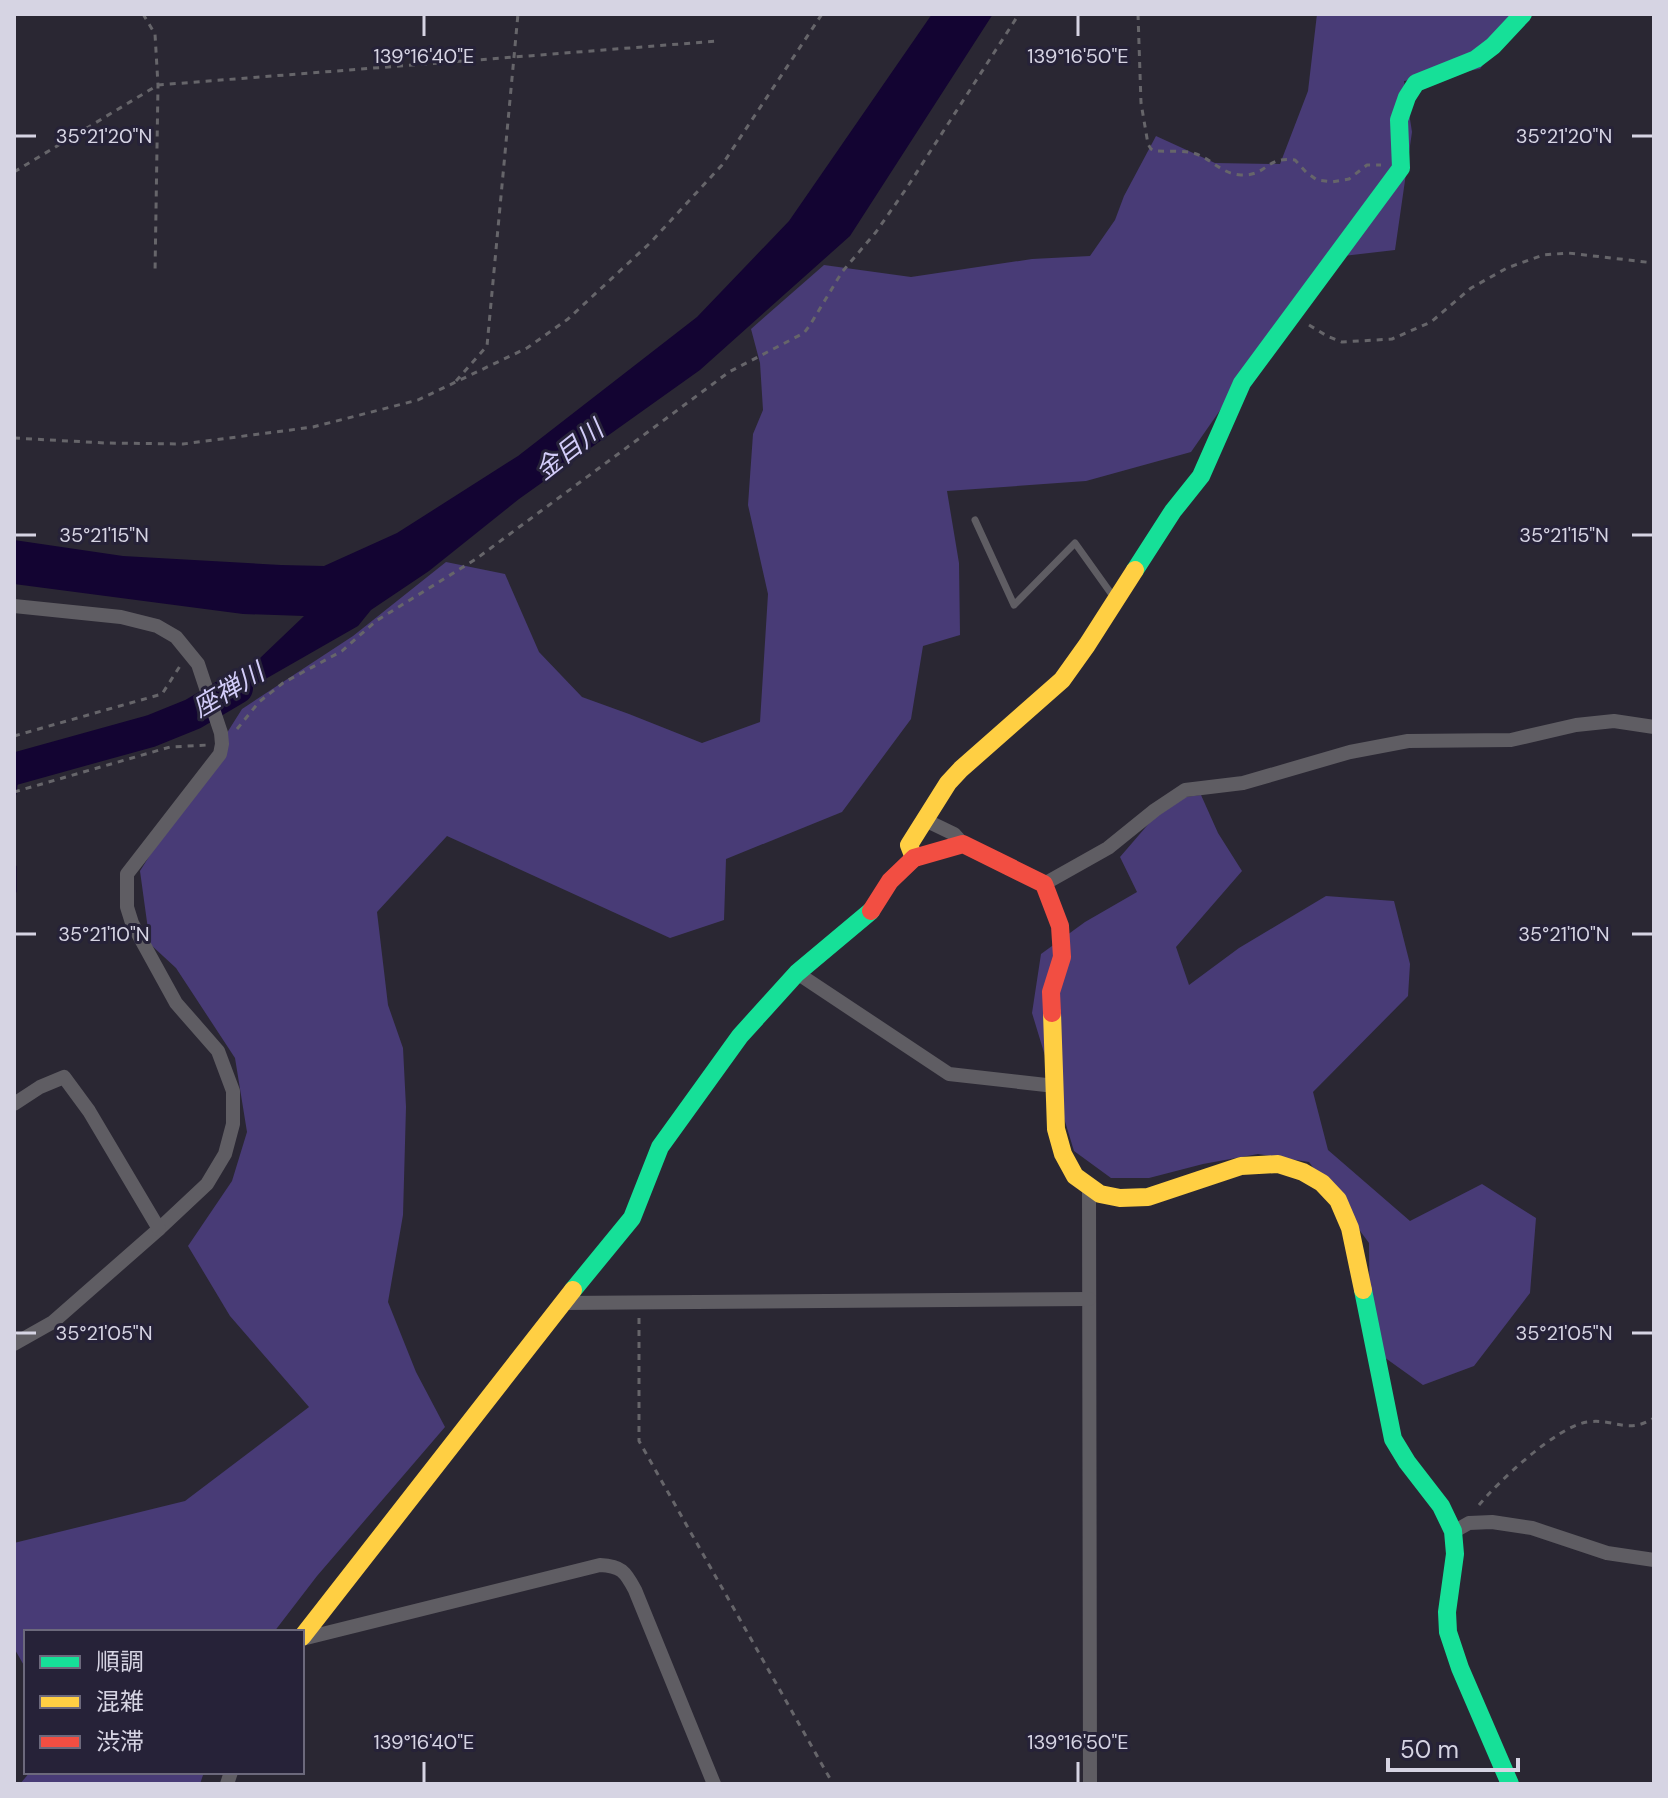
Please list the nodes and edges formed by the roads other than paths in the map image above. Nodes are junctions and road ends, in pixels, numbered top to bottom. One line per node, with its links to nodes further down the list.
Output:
1 (1523, 14): 3 (street)
2 (975, 520): 3 (lane)
3 (1115, 600): 6 (street)
4 (14, 606): 14 (street)
5 (1654, 727): 9 (street)
6 (925, 820): 7 (street); 8 (street)
7 (963, 844): 8 (street); 9 (street)
8 (914, 858): 10 (street)
9 (1044, 884): 11 (street)
10 (797, 973): 11 (street); 16 (street)
11 (1055, 1086): 13 (street)
12 (14, 1104): 14 (street)
13 (1089, 1186): 15 (street); 18 (street)
14 (159, 1229): 17 (street)
15 (1089, 1299): 16 (street); 23 (street)
16 (562, 1303): 20 (street)
17 (14, 1344)
18 (1461, 1527): 19 (street); 24 (street)
19 (1654, 1560)
20 (304, 1635)
21 (304, 1638): 22 (street)
22 (714, 1784)
23 (1090, 1784)
24 (1510, 1784)

